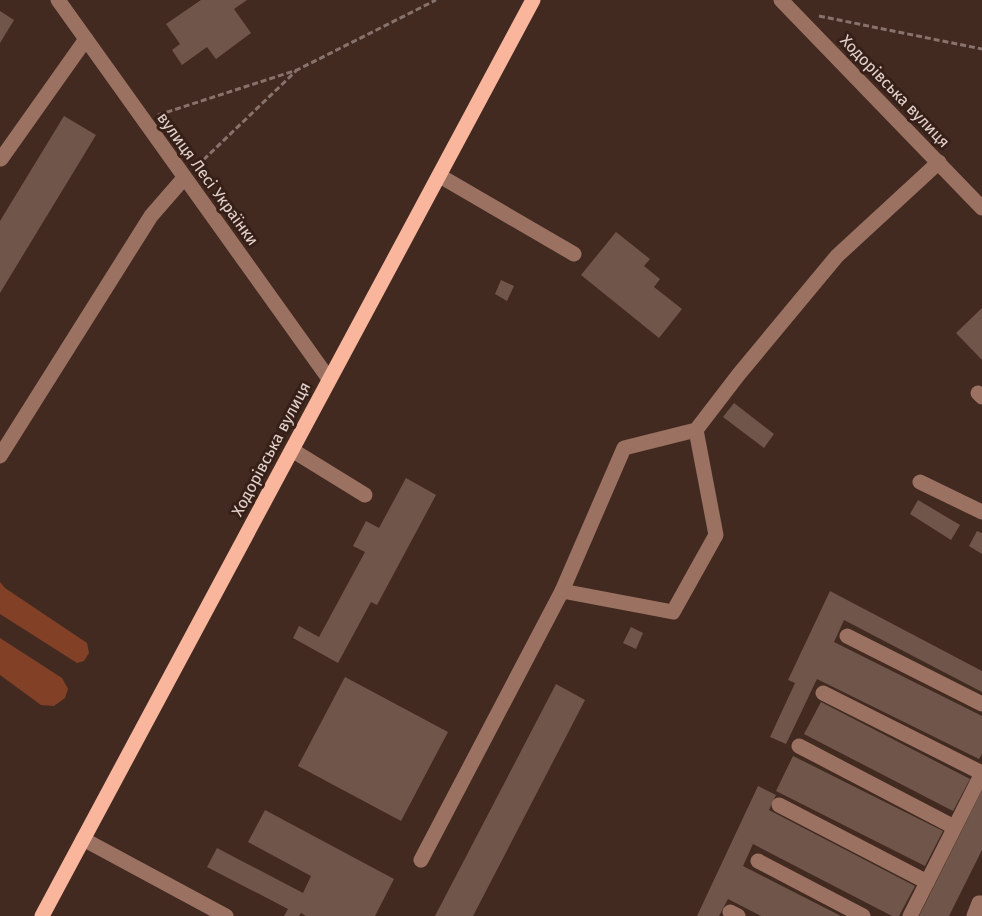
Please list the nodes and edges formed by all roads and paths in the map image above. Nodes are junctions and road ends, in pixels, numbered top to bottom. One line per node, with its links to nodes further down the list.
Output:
1 (58, 0): 5 (street, вулиця Лесі Українки)
2 (435, 0): 7 (path)
3 (533, 0): 11 (main road, Ходорівська вулиця)
4 (786, 5): 6 (path); 10 (street, Ходорівська вулиця)
5 (86, 39): 8 (street, вулиця Лесі Українки); 9 (street)
6 (982, 49)
7 (297, 70): 8 (path); 12 (path)
8 (143, 120): 12 (street, вулиця Лесі Українки)
9 (1, 159)
10 (939, 162): 13 (street, Ходорівська вулиця); 16 (street)
11 (440, 176): 14 (street); 15 (main road, Ходорівська вулиця)
12 (184, 178): 15 (street, вулиця Лесі Українки); 18 (street)
13 (982, 208)
14 (574, 254)
15 (329, 379): 17 (main road, Ходорівська вулиця)
16 (696, 430): 22 (street); 22 (street)
17 (292, 450): 20 (street); 30 (main road, Ходорівська вулиця)
18 (0, 456)
19 (920, 482): 21 (street)
20 (365, 495)
21 (982, 512)
22 (562, 591): 31 (street)
23 (847, 636): 25 (street)
24 (823, 693): 27 (street)
25 (982, 704)
26 (799, 746): 29 (street)
27 (982, 773): 29 (street)
28 (779, 805): 33 (street)
29 (954, 827): 33 (street)
30 (83, 839): 35 (main road, Ходорівська вулиця); 36 (street)
31 (421, 860)
32 (758, 861): 37 (street)
33 (927, 882): 38 (street)
34 (982, 903): 39 (street)
35 (42, 916)
36 (226, 916)
37 (863, 916)
38 (910, 916)
39 (974, 916)

